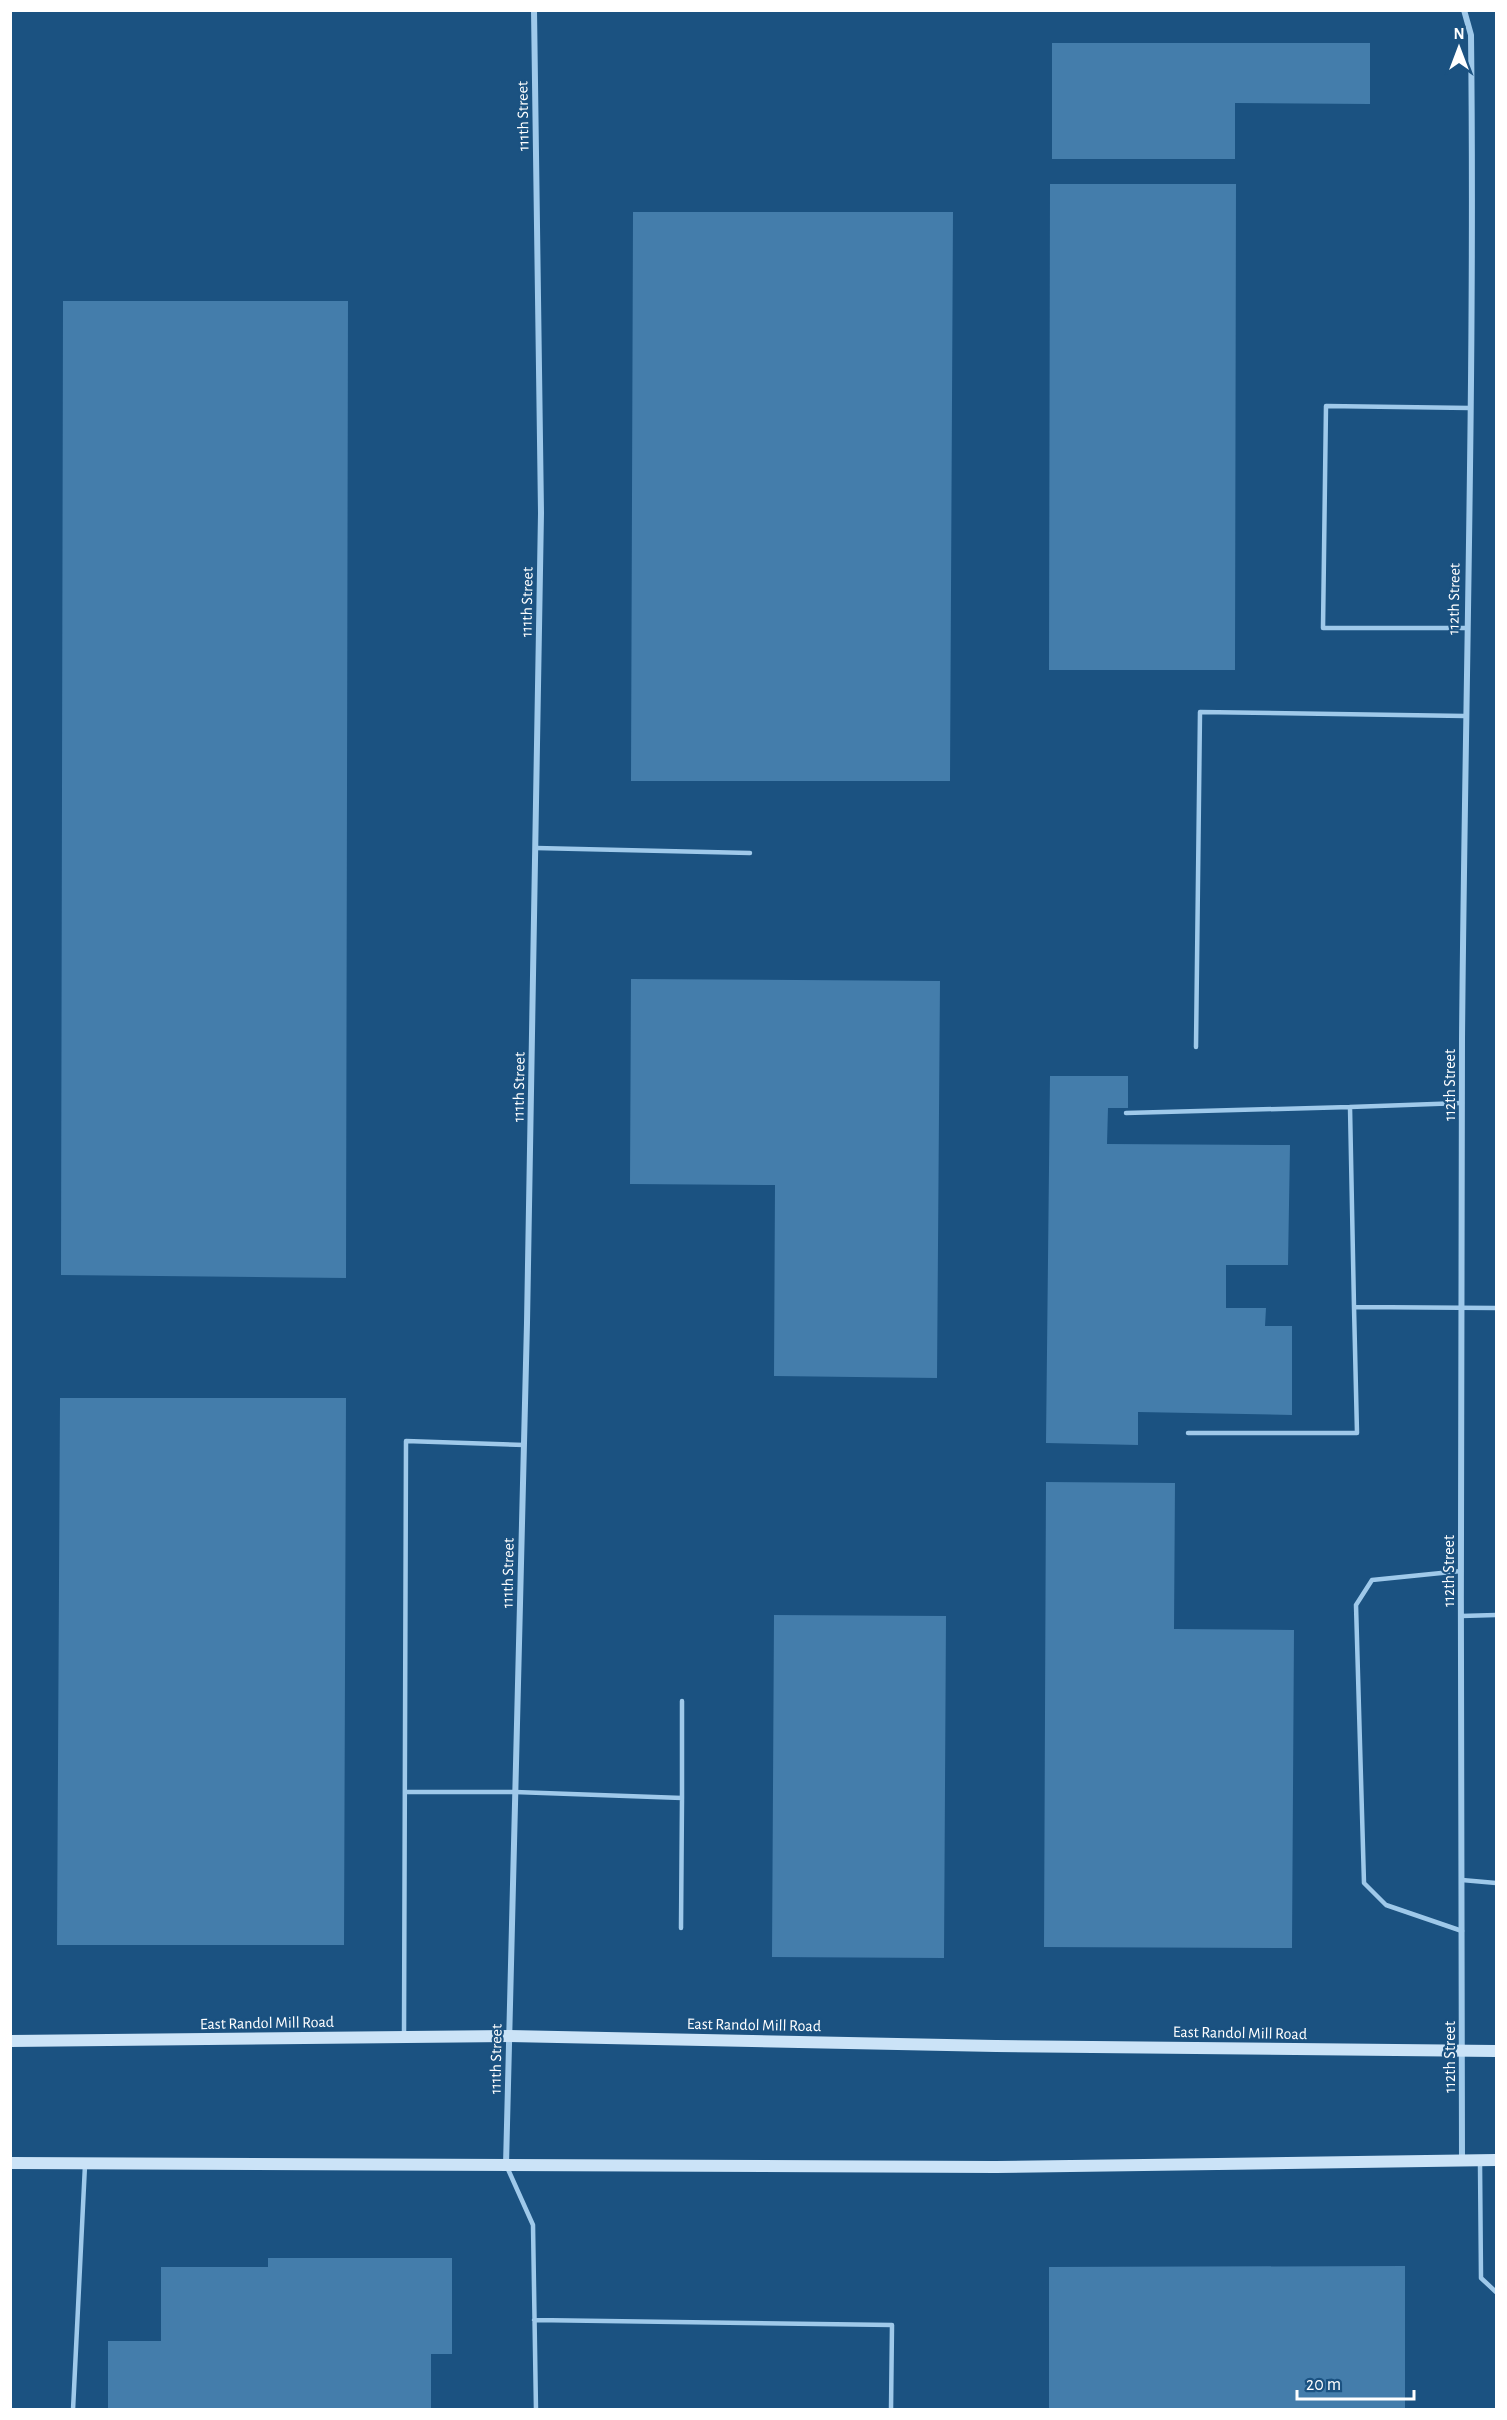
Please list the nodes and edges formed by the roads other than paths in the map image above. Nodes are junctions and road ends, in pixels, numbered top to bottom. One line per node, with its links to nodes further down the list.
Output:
1 (534, 10): 6 (street, 111th Street)
2 (1464, 10): 3 (street, 112th Street)
3 (1470, 408): 4 (street, 112th Street); 4 (lane)
4 (1466, 628): 5 (street, 112th Street)
5 (1465, 716): 8 (lane); 9 (street, 112th Street)
6 (536, 848): 7 (lane); 16 (street, 111th Street)
7 (750, 853)
8 (1196, 1047)
9 (1462, 1103): 10 (lane); 13 (street, 112th Street)
10 (1350, 1107): 11 (lane); 12 (lane)
11 (1126, 1113)
12 (1354, 1307): 13 (lane); 15 (lane)
13 (1460, 1308): 14 (lane); 17 (street, 112th Street)
14 (1497, 1308)
15 (1188, 1433)
16 (524, 1445): 21 (lane); 22 (street, 111th Street)
17 (1461, 1571): 19 (street, 112th Street); 27 (lane)
18 (1497, 1615): 19 (lane)
19 (1461, 1616): 24 (street, 112th Street)
20 (682, 1701): 23 (lane)
21 (405, 1792): 22 (lane); 29 (lane)
22 (515, 1792): 23 (lane); 28 (street, 111th Street)
23 (682, 1798): 26 (lane)
24 (1462, 1880): 25 (lane); 27 (street, 112th Street)
25 (1497, 1883)
26 (681, 1928)
27 (1462, 1930): 31 (street, 112th Street)
28 (509, 2036): 29 (main road, East Randol Mill Road); 31 (main road, East Randol Mill Road); 38 (street, 111th Street)
29 (404, 2037): 30 (main road, East Randol Mill Road)
30 (10, 2041)
31 (1462, 2051): 32 (main road, East Randol Mill Road); 33 (street, 112th Street)
32 (1497, 2051)
33 (1462, 2160): 34 (main road); 38 (main road)
34 (1480, 2160): 35 (main road); 39 (lane)
35 (1497, 2160)
36 (10, 2163): 37 (main road)
37 (85, 2165): 38 (main road); 41 (lane)
38 (506, 2165): 40 (lane)
39 (1497, 2292)
40 (534, 2320): 42 (lane); 43 (lane)
41 (73, 2409)
42 (536, 2409)
43 (891, 2409)

